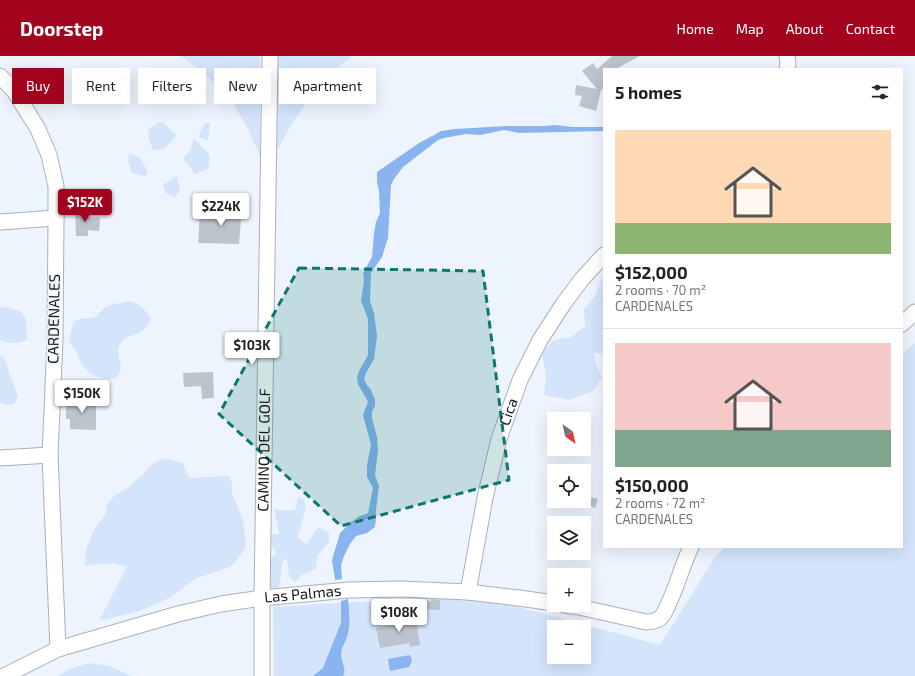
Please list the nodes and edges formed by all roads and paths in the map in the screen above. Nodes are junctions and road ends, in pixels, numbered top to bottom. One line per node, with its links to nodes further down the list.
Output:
1 (270, 56): 14 (street, CAMINO DEL GOLF)
2 (787, 56): 3 (street)
3 (787, 68)
4 (0, 76): 5 (street, CARDENALES)
5 (56, 218): 6 (street); 10 (street, CARDENALES)
6 (0, 222)
7 (603, 256): 13 (street, Cica)
8 (915, 312): 9 (street)
9 (903, 323)
10 (50, 455): 11 (street); 17 (street, CARDENALES)
11 (0, 458)
12 (691, 548): 16 (street)
13 (468, 592): 14 (street, Las Palmas); 15 (street, Las Palmas)
14 (262, 598): 17 (street, Las Palmas); 19 (street, CAMINO DEL GOLF)
15 (547, 602)
16 (591, 610)
17 (58, 649): 18 (street)
18 (4, 676)
19 (262, 676)

